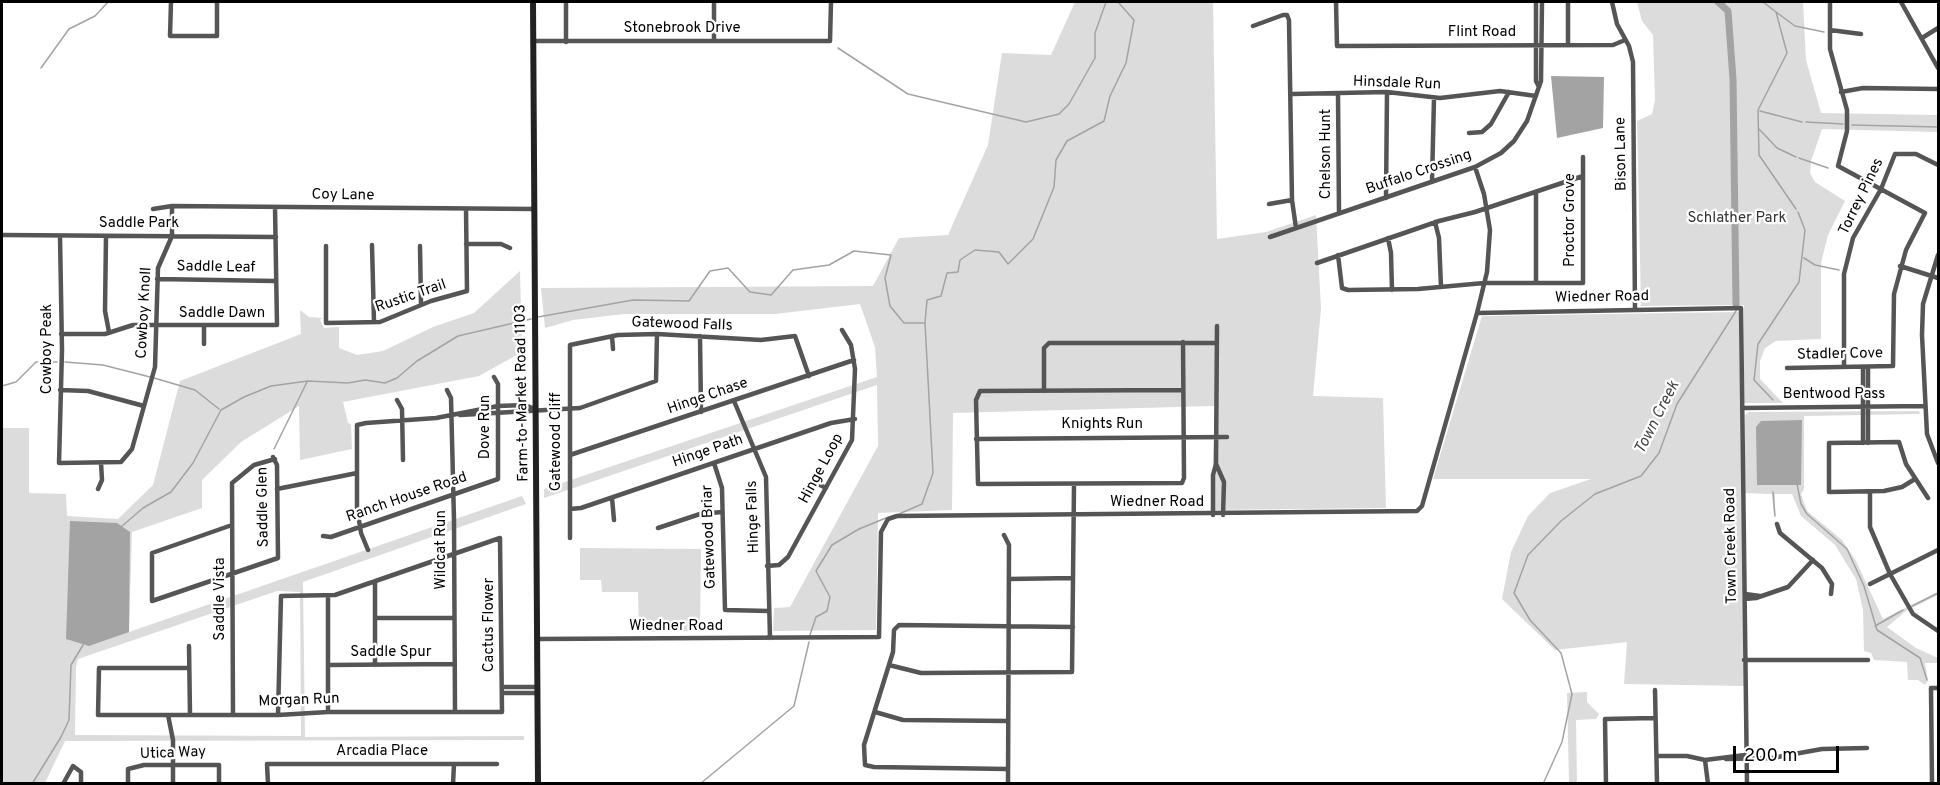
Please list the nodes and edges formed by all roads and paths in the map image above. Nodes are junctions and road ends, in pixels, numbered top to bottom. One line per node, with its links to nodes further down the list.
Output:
1 (171, 2): 2 (street)
2 (217, 2)
3 (533, 2): 21 (main road, Farm-to-Market Road 1103)
4 (566, 2): 22 (street)
5 (714, 2): 20 (street)
6 (831, 2): 20 (street, Stonebrook Drive)
7 (1336, 2): 24 (street, Flint Road)
8 (1536, 2): 24 (street, Buffalo Crossing)
9 (1542, 2): 24 (street, Buffalo Crossing)
10 (1568, 2): 23 (street)
11 (1612, 2): 19 (street, Bison Lane)
12 (1830, 2): 16 (street)
13 (1901, 2): 18 (street)
14 (1253, 26): 30 (street)
15 (1938, 28): 18 (street)
16 (1830, 30): 17 (street); 29 (street)
17 (1861, 34)
18 (1922, 38): 25 (street)
19 (1625, 39): 23 (street, Flint Road); 80 (street, Bison Lane)
20 (714, 41): 22 (street, Stonebrook Drive)
21 (533, 42): 22 (street, Stonebrook Drive); 50 (main road, Farm-to-Market Road 1103)
22 (566, 42)
23 (1568, 44): 24 (street, Flint Road)
24 (1540, 45): 32 (street, Buffalo Crossing)
25 (1938, 68)
26 (1938, 89): 29 (street)
27 (1387, 92): 31 (street, Hinsdale Run); 33 (street, Hinsdale Run); 42 (street)
28 (1509, 92): 32 (street, Hinsdale Run); 33 (street, Hinsdale Run); 34 (street)
29 (1841, 92): 40 (street)
30 (1292, 94): 31 (street, Hinsdale Run); 43 (street)
31 (1338, 94): 51 (street, Chelson Hunt)
32 (1536, 96): 37 (street, Buffalo Crossing)
33 (1434, 98): 39 (street)
34 (1469, 134)
35 (1583, 157): 38 (street, Proctor Grove)
36 (1938, 165): 40 (street, Torrey Pines)
37 (1475, 167): 39 (street, Buffalo Crossing); 47 (street)
38 (1583, 176): 41 (street); 75 (street, Proctor Grove)
39 (1432, 182): 42 (street, Buffalo Crossing)
40 (1881, 189): 69 (street); 98 (street, Torrey Pines)
41 (1536, 192): 47 (street); 75 (street)
42 (1386, 198): 51 (street, Buffalo Crossing)
43 (1292, 200): 44 (street); 53 (street)
44 (1269, 204)
45 (172, 206): 46 (street, Coy Lane); 48 (street, Coy Lane); 57 (street, Cowboy Knoll)
46 (275, 207): 49 (street, Coy Lane); 58 (street)
47 (1487, 208): 52 (street); 74 (street)
48 (153, 209)
49 (466, 209): 50 (street, Coy Lane); 61 (street)
50 (534, 209): 115 (main road, Farm-to-Market Road 1103)
51 (1339, 213): 53 (street, Buffalo Crossing)
52 (1435, 222): 60 (street); 76 (street)
53 (1296, 228): 59 (street, Buffalo Crossing)
54 (2, 235): 55 (street, Saddle Park)
55 (60, 236): 56 (street, Saddle Park); 88 (street, Cowboy Peak)
56 (106, 236): 57 (street, Saddle Park); 87 (street)
57 (172, 236): 58 (street, Saddle Park); 72 (street, Cowboy Knoll)
58 (276, 237): 73 (street)
59 (1270, 237)
60 (1388, 238): 66 (street); 77 (street)
61 (466, 244): 65 (street); 78 (street, Rustic Trail)
62 (372, 245): 82 (street)
63 (326, 246): 82 (street, Rustic Trail)
64 (420, 246): 78 (street)
65 (510, 248)
66 (1338, 255): 68 (street); 77 (street)
67 (1938, 255): 70 (street)
68 (1317, 263)
69 (1900, 266): 70 (street); 99 (street, Stadler Cove)
70 (1930, 276): 71 (street); 111 (street)
71 (1938, 278)
72 (157, 279): 73 (street, Saddle Leaf); 83 (street, Cowboy Knoll)
73 (275, 281): 84 (street, Saddle Dawn)
74 (1484, 283): 75 (street); 76 (street); 81 (street)
75 (1536, 283)
76 (1441, 287): 77 (street)
77 (1392, 290)
78 (421, 305): 82 (street, Rustic Trail)
79 (1741, 308): 80 (street, Wiedner Road); 113 (street, Town Creek Road)
80 (1635, 310): 81 (street, Wiedner Road)
81 (1477, 313): 150 (street, Wiedner Road)
82 (374, 322)
83 (157, 325): 84 (street, Saddle Dawn); 87 (street, Saddle Dawn); 109 (street, Cowboy Knoll)
84 (204, 326): 94 (street)
85 (1217, 326): 93 (street)
86 (842, 330): 97 (street, Hinge Loop)
87 (109, 332): 88 (street, Saddle Dawn)
88 (61, 334): 103 (street, Cowboy Peak)
89 (657, 334): 90 (street, Gatewood Falls); 91 (street, Gatewood Falls); 112 (street)
90 (612, 336): 95 (street, Gatewood Falls); 96 (street)
91 (700, 336): 101 (street, Gatewood Falls); 116 (street)
92 (1183, 342): 93 (street); 105 (street); 106 (street)
93 (1215, 343): 122 (street)
94 (204, 344)
95 (570, 345): 112 (street, Gatewood Cliff)
96 (613, 349)
97 (854, 360): 101 (street, Hinge Chase); 119 (street, Hinge Loop)
98 (1844, 367): 99 (street, Stadler Cove); 100 (street, Stadler Cove)
99 (1865, 367): 114 (street)
100 (1787, 368)
101 (809, 375): 108 (street, Hinge Chase)
102 (494, 377): 110 (street, Dove Run)
103 (60, 390): 109 (street); 130 (street, Cowboy Peak)
104 (447, 390): 118 (street, Wildcat Run)
105 (1044, 390): 106 (street); 124 (street)
106 (1183, 390): 121 (street)
107 (397, 400): 120 (street)
108 (734, 401): 116 (street, Hinge Chase); 126 (street, Hinge Falls)
109 (144, 406): 133 (street, Cowboy Knoll)
110 (498, 406): 115 (street); 117 (street, Dove Run); 118 (street)
111 (1925, 406): 114 (street, Bentwood Pass); 132 (street)
112 (569, 408): 115 (street); 127 (street, Gatewood Cliff)
113 (1742, 408): 114 (street, Bentwood Pass); 173 (street, Town Creek Road)
114 (1864, 408): 125 (street)
115 (535, 409): 117 (street); 182 (main road, Farm-to-Market Road 1103)
116 (701, 412): 127 (street, Hinge Chase)
117 (498, 413): 118 (street); 136 (street, Dove Run)
118 (454, 415): 120 (street); 144 (street, Wildcat Run)
119 (855, 419): 126 (street, Hinge Path); 140 (street, Hinge Loop)
120 (404, 421): 129 (street); 135 (street)
121 (1184, 437): 122 (street, Knights Run); 124 (street, Knights Run); 139 (street)
122 (1217, 437): 123 (street, Knights Run); 134 (street)
123 (1227, 437)
124 (976, 439): 139 (street)
125 (1865, 443): 137 (street); 143 (street)
126 (755, 449): 131 (street, Hinge Path); 165 (street, Hinge Falls)
127 (570, 455): 147 (street, Gatewood Cliff)
128 (274, 458): 142 (street, Saddle Glen); 154 (street, Saddle Vista)
129 (403, 460)
130 (59, 463): 133 (street, Cowboy Knoll)
131 (714, 463): 145 (street, Hinge Path); 148 (street, Gatewood Briar)
132 (1938, 463)
133 (101, 464): 141 (street)
134 (1216, 464): 149 (street); 150 (street)
135 (357, 473): 142 (street); 155 (street)
136 (498, 479): 144 (street, Ranch House Road)
137 (1916, 479): 143 (street); 146 (street)
138 (812, 481): 140 (street)
139 (1074, 485): 151 (street)
140 (826, 488): 165 (street, Hinge Loop)
141 (98, 489)
142 (277, 489): 166 (street, Saddle Glen)
143 (1870, 492): 167 (street)
144 (453, 495): 155 (street, Ranch House Road); 162 (street, Wildcat Run)
145 (612, 498): 147 (street, Hinge Path); 152 (street)
146 (1928, 498)
147 (570, 509): 159 (street, Gatewood Cliff)
148 (722, 512): 156 (street); 175 (street, Gatewood Briar)
149 (1213, 515): 150 (street, Wiedner Road); 151 (street, Wiedner Road)
150 (1223, 515)
151 (1073, 516): 168 (street); 181 (street, Wiedner Road)
152 (614, 520)
153 (1777, 524): 163 (street)
154 (232, 525): 166 (street, Saddle Vista); 166 (street)
155 (360, 527): 158 (street, Ranch House Road); 160 (street)
156 (658, 528)
157 (1004, 535): 169 (street)
158 (323, 536)
159 (570, 538)
160 (369, 550)
161 (1936, 551): 164 (street); 167 (street)
162 (454, 554): 170 (street); 177 (street, Wildcat Run); 192 (street, Cactus Flower)
163 (1813, 560): 172 (street); 173 (street)
164 (1938, 560)
165 (767, 566): 175 (street, Hinge Falls)
166 (232, 573): 203 (street, Saddle Vista)
167 (1890, 574): 171 (street); 180 (street)
168 (1073, 578): 169 (street); 179 (street)
169 (1009, 579): 178 (street)
170 (375, 581): 174 (street); 176 (street)
171 (1870, 584)
172 (1832, 594)
173 (1745, 596): 184 (street, Town Creek Road)
174 (328, 597): 187 (street); 204 (street)
175 (769, 611): 181 (street, Hinge Falls)
176 (375, 618): 177 (street); 188 (street)
177 (454, 618): 186 (street, Wildcat Run)
178 (1009, 626): 179 (street); 189 (street); 191 (street)
179 (1073, 627): 191 (street)
180 (1938, 631)
181 (770, 638): 182 (street, Wiedner Road)
182 (537, 639): 194 (main road, Farm-to-Market Road 1103)
183 (189, 646): 190 (street)
184 (1744, 660): 185 (street); 211 (street, Town Creek Road)
185 (1868, 660)
186 (455, 664): 188 (street, Saddle Spur); 197 (street, Wildcat Run)
187 (328, 665): 188 (street, Saddle Spur); 198 (street)
188 (375, 665)
189 (890, 665): 191 (street); 200 (street)
190 (189, 668): 201 (street, Morgan Run); 202 (street)
191 (1009, 674): 206 (street)
192 (502, 687): 194 (street); 196 (street, Cactus Flower)
193 (1938, 688): 207 (street)
194 (537, 690): 196 (street); 224 (main road, Farm-to-Market Road 1103)
195 (1655, 690): 205 (street)
196 (501, 693): 199 (street, Cactus Flower)
197 (455, 711): 198 (street, Morgan Run); 199 (street, Morgan Run)
198 (328, 712): 204 (street, Morgan Run)
199 (502, 712)
200 (874, 712): 206 (street); 216 (street)
201 (168, 715): 202 (street, Morgan Run); 215 (street)
202 (190, 715): 203 (street, Morgan Run)
203 (233, 715): 204 (street, Morgan Run)
204 (278, 715)
205 (1655, 718): 210 (street); 226 (street)
206 (1008, 720): 216 (street)
207 (1932, 736): 208 (street); 230 (street)
208 (1938, 736)
209 (1867, 748): 211 (street)
210 (1657, 756): 212 (street); 227 (street)
211 (1745, 757): 212 (street); 229 (street, Town Creek Road)
212 (1705, 760): 228 (street)
213 (454, 764): 214 (street, Arcadia Place); 222 (street, Arcadia Place); 223 (street)
214 (497, 764)
215 (173, 765): 219 (street, Utica Way); 220 (street); 221 (street, Utica Way)
216 (1008, 769): 225 (street)
217 (63, 783): 218 (street)
218 (81, 783)
219 (128, 783)
220 (173, 783)
221 (219, 783)
222 (268, 783)
223 (453, 783)
224 (538, 783)
225 (1008, 783)
226 (1606, 783)
227 (1657, 783)
228 (1708, 783)
229 (1747, 783)
230 (1932, 783)

